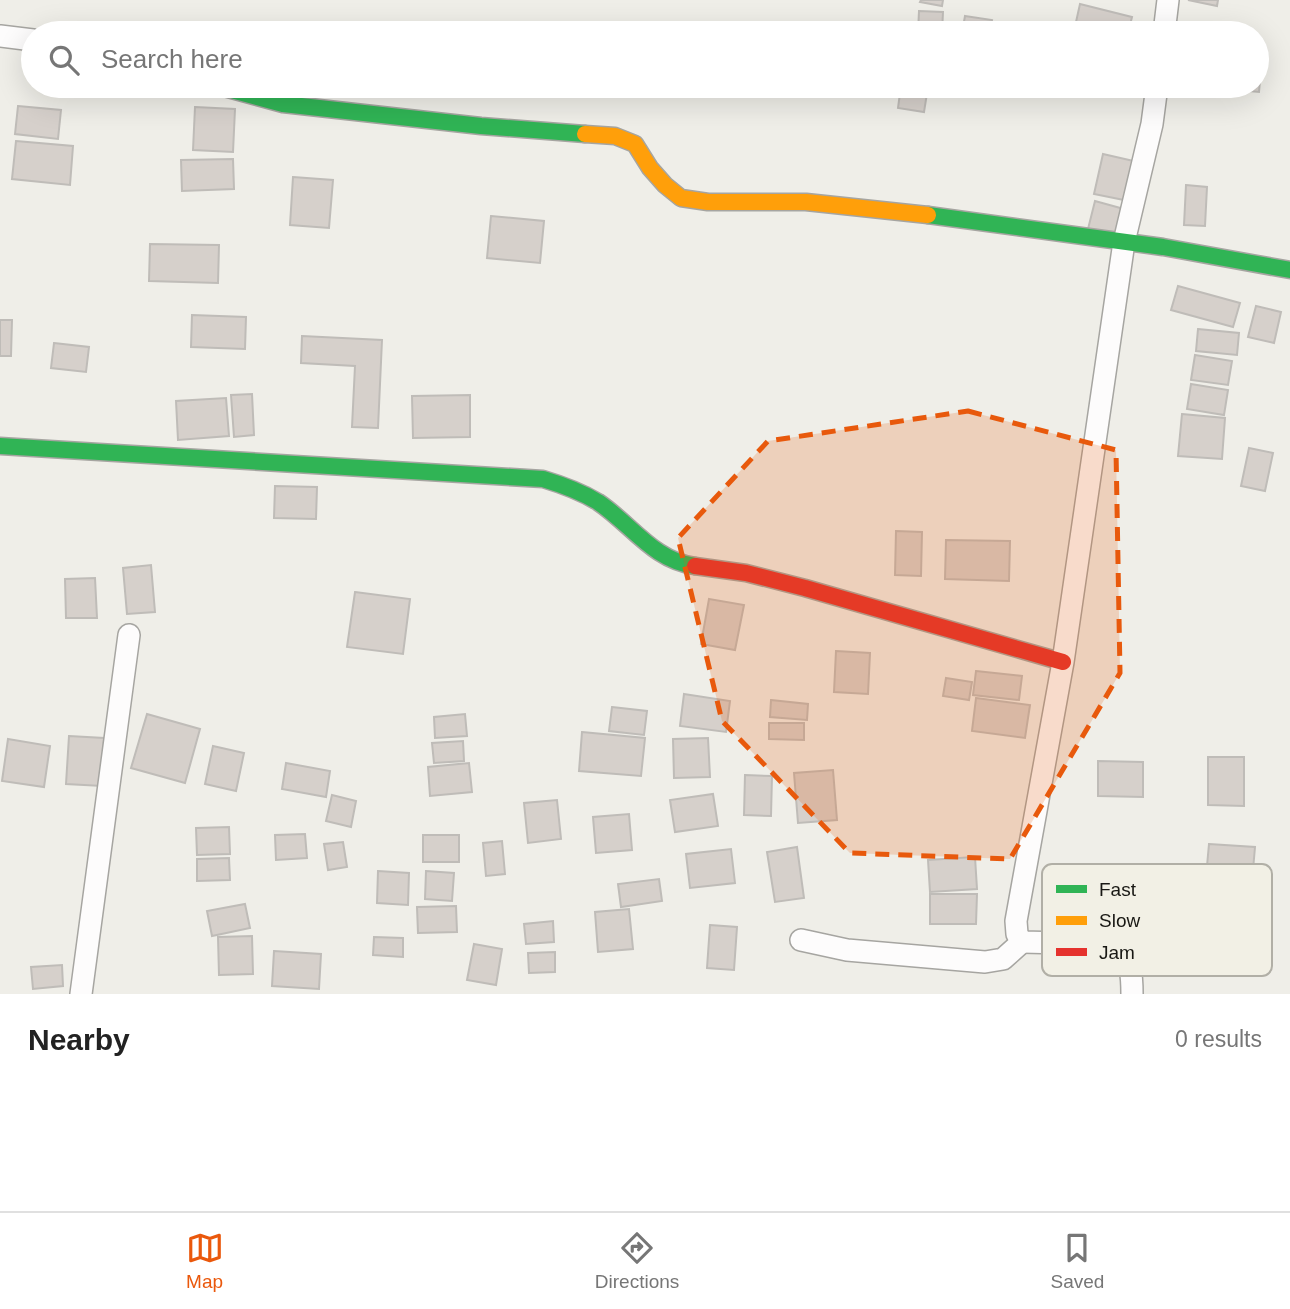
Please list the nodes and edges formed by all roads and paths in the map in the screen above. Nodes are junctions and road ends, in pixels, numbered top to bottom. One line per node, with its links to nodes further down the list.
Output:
1 (1168, 0): 2 (street)
2 (1165, 21)
3 (0, 36): 4 (street)
4 (21, 39)
5 (261, 98): 7 (street)
6 (1155, 98): 7 (street)
7 (1124, 242): 8 (street); 11 (street)
8 (1290, 270)
9 (0, 446): 11 (street)
10 (129, 635): 16 (street)
11 (1063, 662): 13 (street)
12 (801, 940): 13 (street)
13 (1022, 942): 14 (street)
14 (1042, 942)
15 (1132, 976): 17 (street)
16 (81, 994)
17 (1132, 994)

